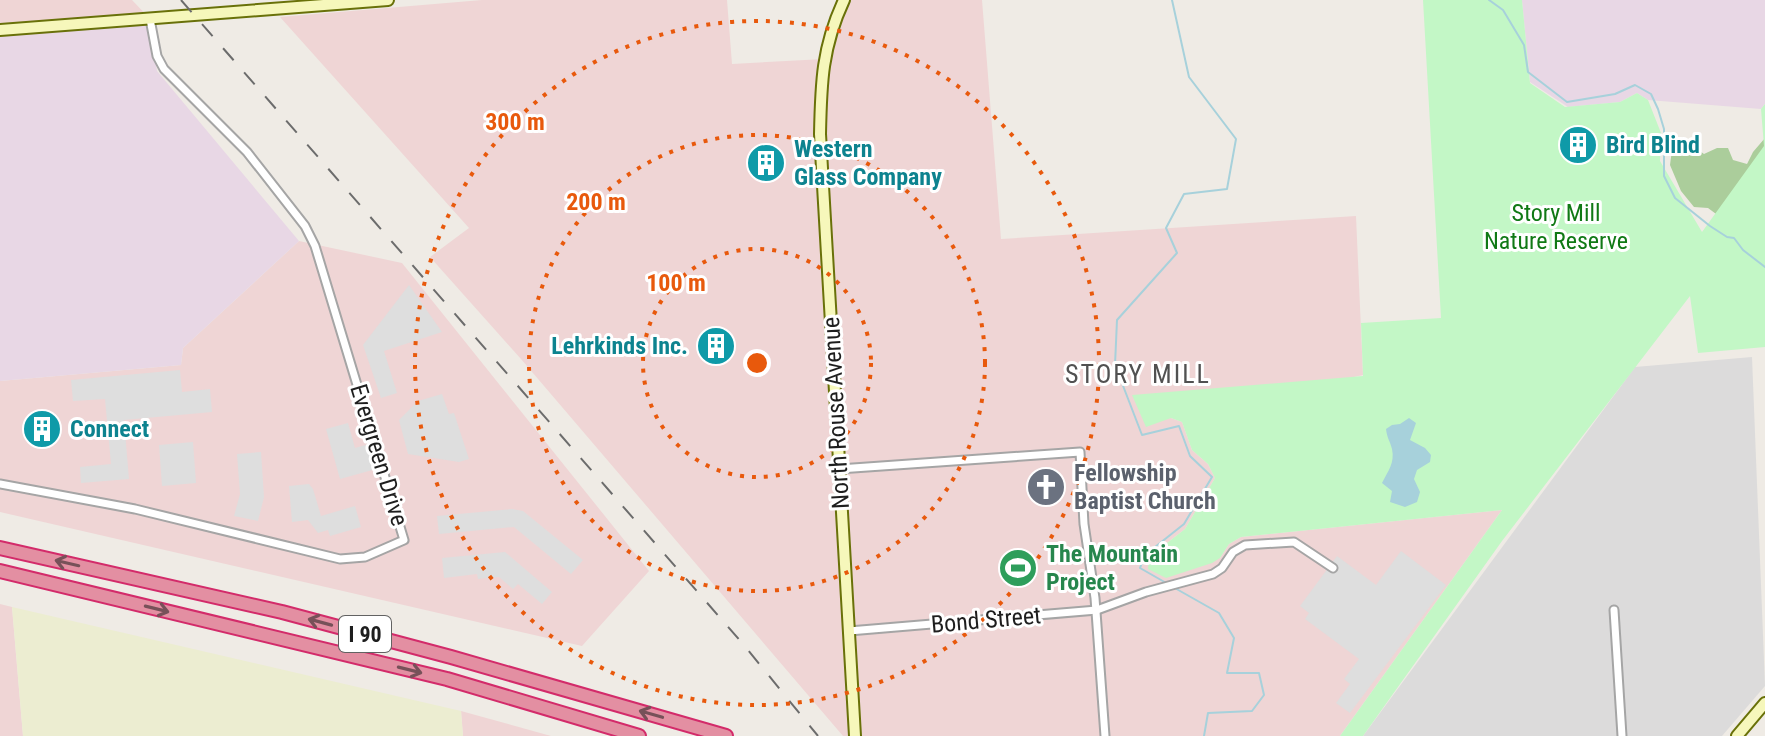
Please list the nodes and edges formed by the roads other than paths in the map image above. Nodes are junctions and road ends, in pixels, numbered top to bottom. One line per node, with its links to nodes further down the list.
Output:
1 (388, 0): 3 (main road)
2 (844, 0): 6 (main road, North Rouse Avenue)
3 (280, 4): 4 (main road)
4 (150, 19): 5 (main road); 7 (street, Evergreen Drive)
5 (0, 30)
6 (839, 469): 11 (street); 13 (main road, North Rouse Avenue)
7 (0, 484)
8 (0, 548): 16 (highway, I 90, one-way to 8)
9 (1333, 568): 11 (street, Bond Street)
10 (0, 571): 15 (highway, I 90, one-way to 15)
11 (1096, 610): 13 (street, Bond Street); 18 (street)
12 (1614, 610): 19 (street)
13 (849, 631): 17 (main road, North Rouse Avenue)
14 (1765, 703): 20 (main road)
15 (639, 736)
16 (726, 736)
17 (855, 736)
18 (1105, 736)
19 (1622, 736)
20 (1737, 736)

